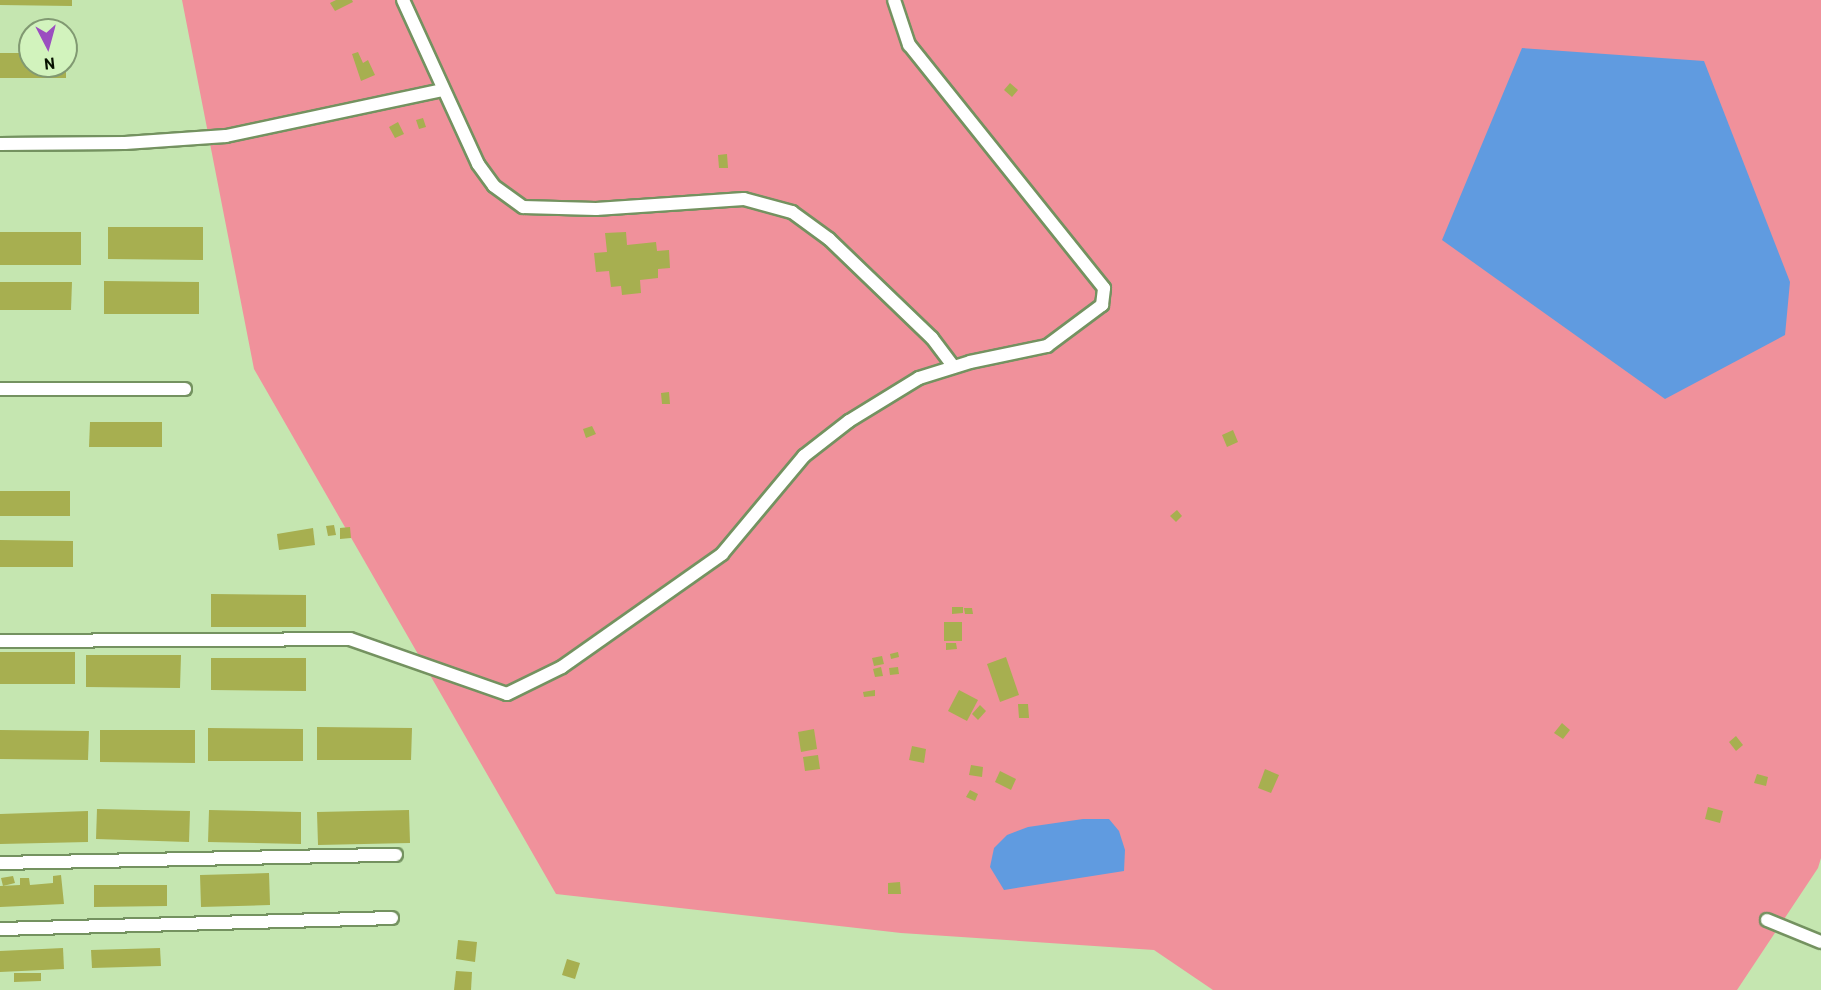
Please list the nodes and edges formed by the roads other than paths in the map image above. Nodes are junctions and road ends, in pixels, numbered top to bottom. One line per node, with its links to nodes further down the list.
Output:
1 (403, 0): 3 (street)
2 (894, 0): 5 (street)
3 (443, 90): 4 (street); 5 (street)
4 (0, 144)
5 (954, 367): 8 (street)
6 (0, 389): 7 (street)
7 (185, 389)
8 (0, 641)
9 (396, 855): 10 (street)
10 (0, 863)
11 (392, 918): 13 (street)
12 (1767, 920): 14 (street)
13 (0, 929)
14 (1821, 942)

